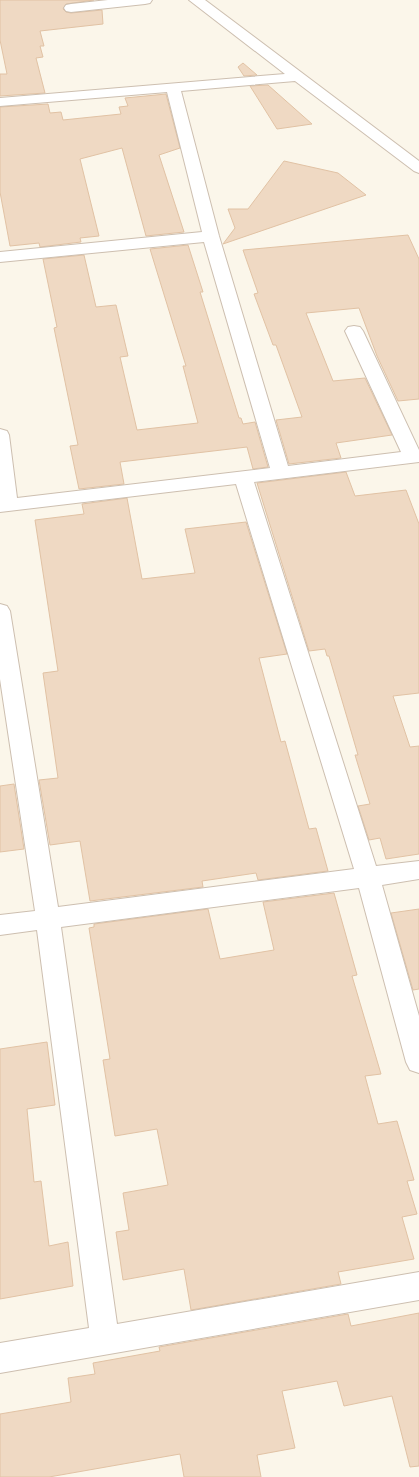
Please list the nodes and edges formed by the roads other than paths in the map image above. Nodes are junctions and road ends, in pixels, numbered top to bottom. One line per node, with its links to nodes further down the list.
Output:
1 (145, 0): 3 (street)
2 (196, 0): 4 (street)
3 (71, 8)
4 (297, 77): 5 (street); 7 (street)
5 (173, 87): 6 (street); 8 (street)
6 (0, 102)
7 (419, 168)
8 (211, 236): 9 (street); 13 (street)
9 (0, 257)
10 (354, 330): 12 (street)
11 (0, 435): 15 (street)
12 (416, 456): 13 (street)
13 (280, 471): 14 (street)
14 (242, 476): 15 (street); 18 (street)
15 (4, 506)
16 (0, 611): 19 (street)
17 (419, 870): 18 (street)
18 (368, 877): 19 (street); 21 (street)
19 (48, 919): 20 (street); 23 (street)
20 (0, 925)
21 (419, 1062)
22 (419, 1286): 23 (street)
23 (105, 1340): 24 (street)
24 (0, 1358)

